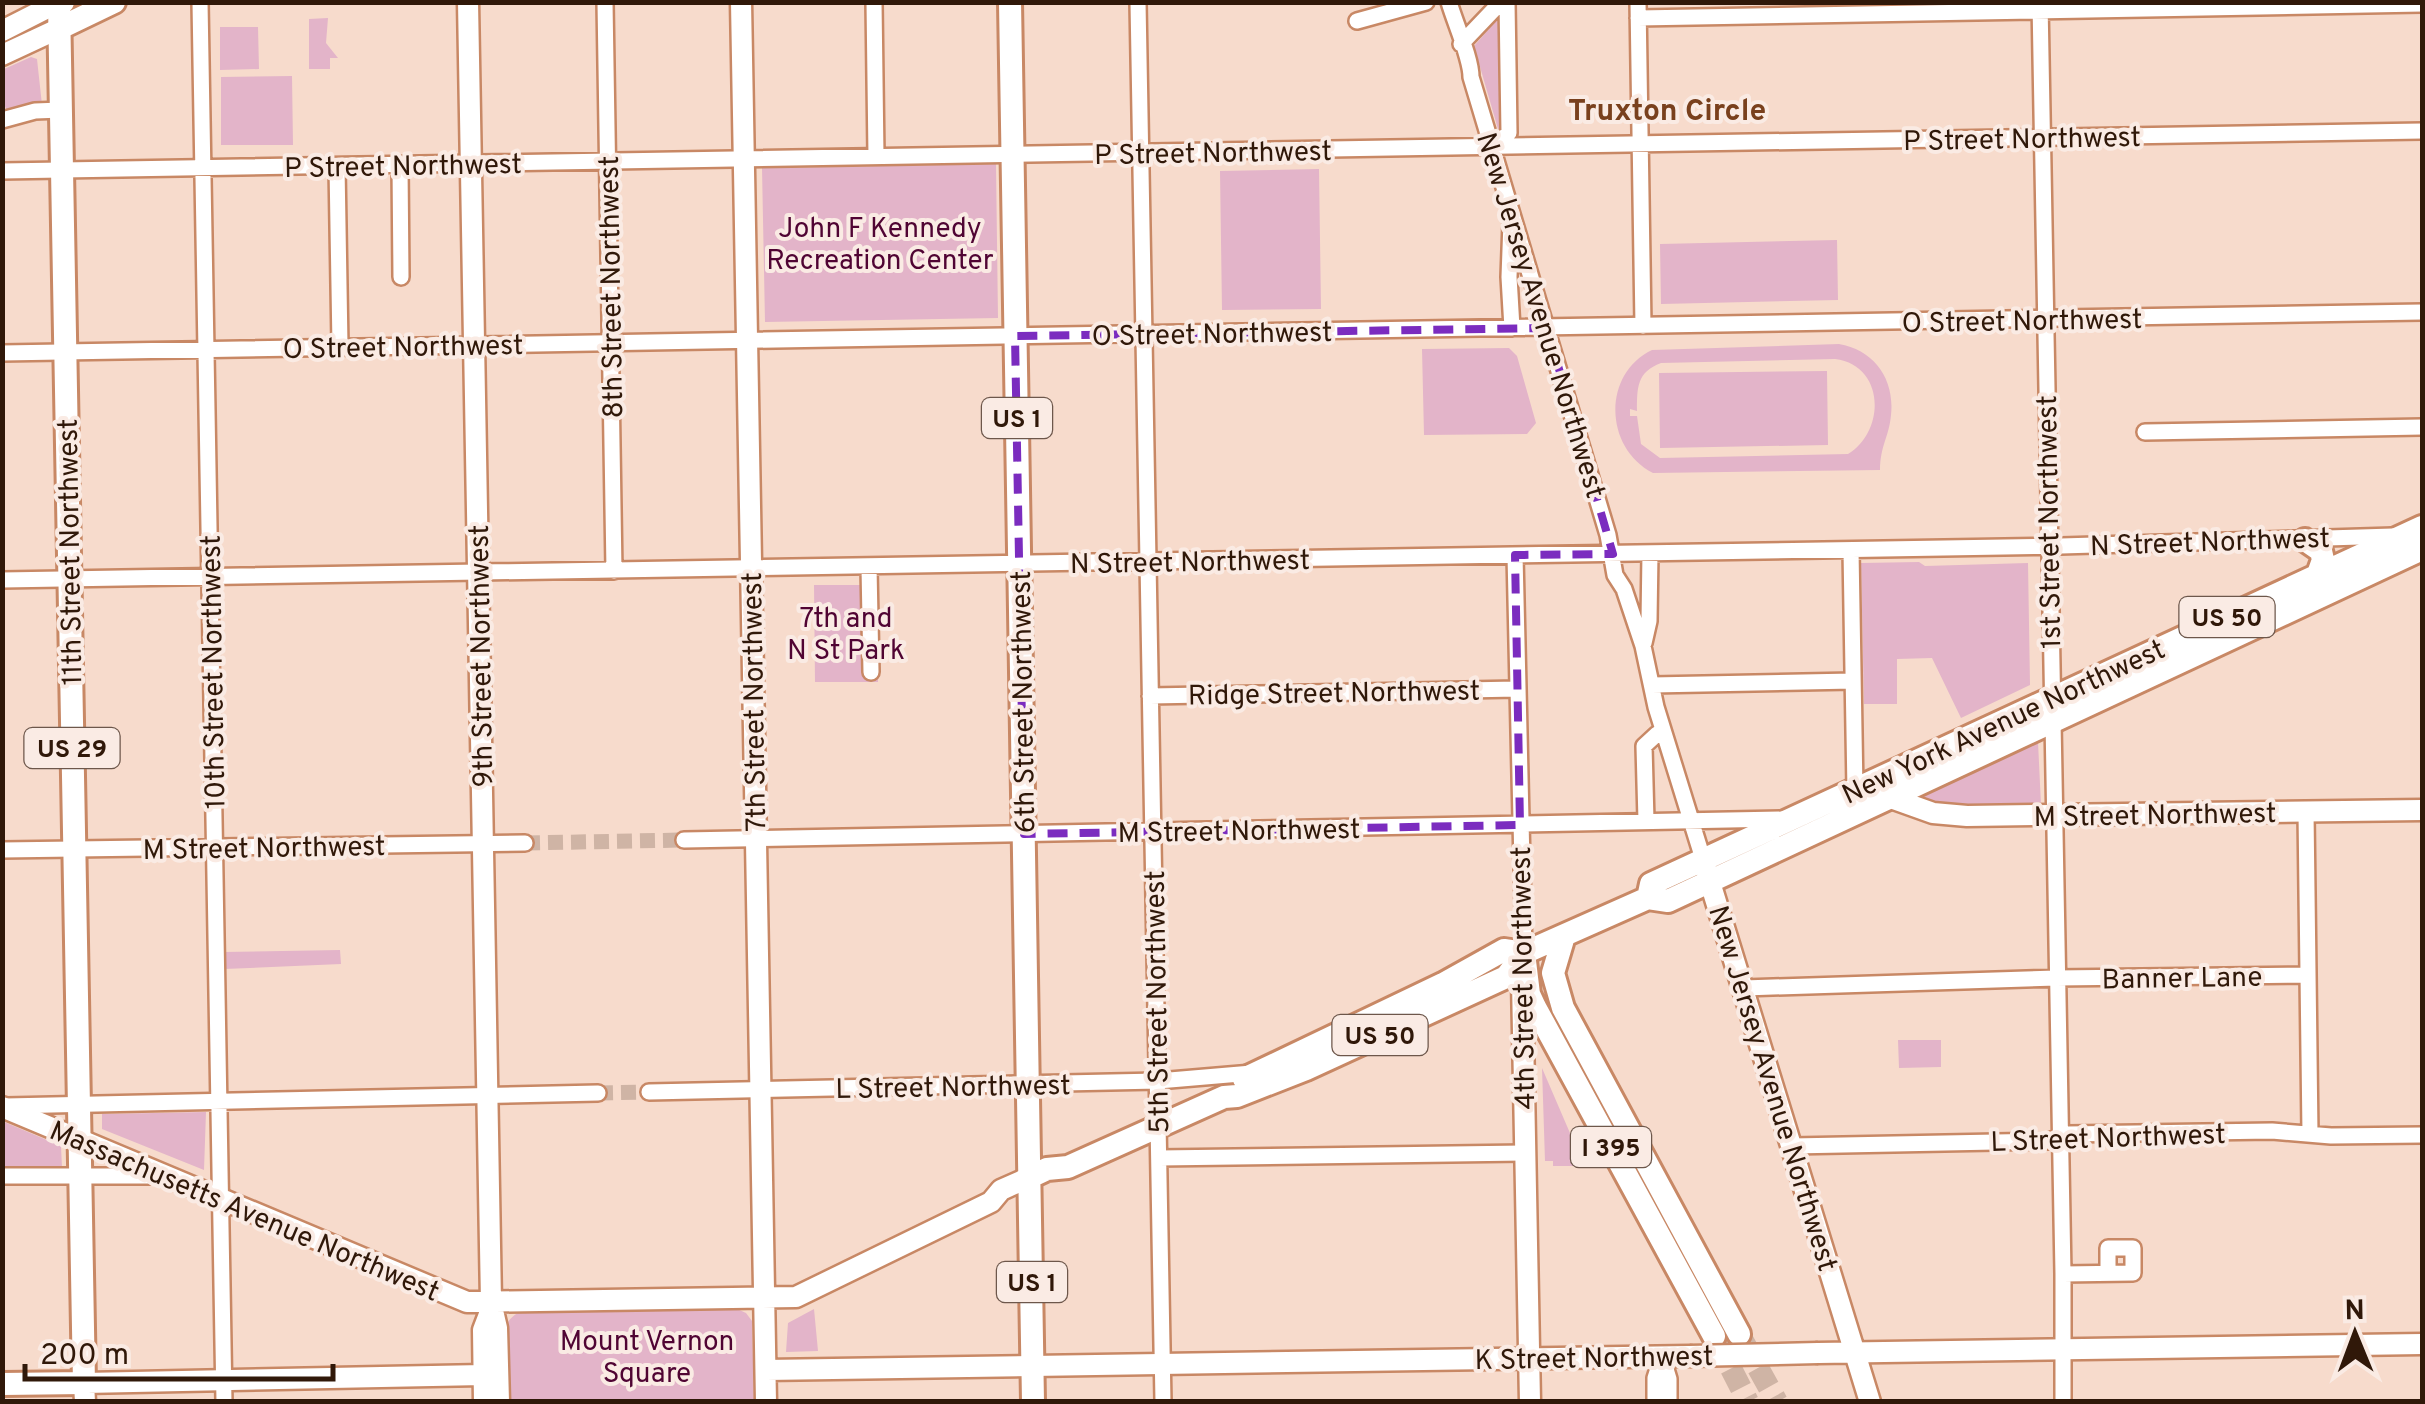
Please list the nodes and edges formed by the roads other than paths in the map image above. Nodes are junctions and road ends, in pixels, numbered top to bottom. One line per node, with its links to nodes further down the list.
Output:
1 (114, 2): 14 (highway)
2 (200, 2): 34 (street, 10th Street Northwest)
3 (468, 2): 31 (main road, 9th Street Northwest)
4 (605, 2): 30 (street, 8th Street Northwest)
5 (741, 2): 29 (main road, 7th Street Northwest)
6 (874, 2): 28 (street)
7 (1010, 2): 27 (highway, 6th Street Northwest / US 1)
8 (1138, 2): 26 (street, 5th Street Northwest)
9 (1426, 2): 16 (street)
10 (1449, 2): 18 (street, New Jersey Avenue Northwest)
11 (1504, 2): 18 (street); 25 (street)
12 (2422, 4): 13 (street)
13 (2040, 7): 15 (street); 23 (street, 1st Street Northwest)
14 (60, 9): 17 (main road); 19 (main road); 20 (highway, 11th Street Northwest / US 29)
15 (1638, 10): 24 (street)
16 (1357, 20)
17 (2, 30)
18 (1462, 48): 25 (street, New Jersey Avenue Northwest)
19 (2, 55)
20 (62, 110): 21 (street); 35 (highway, 11th Street Northwest / US 29)
21 (2, 120)
22 (2422, 130): 23 (street, P Street Northwest)
23 (2042, 137): 24 (street, P Street Northwest); 40 (street, 1st Street Northwest)
24 (1640, 144): 25 (street, P Street Northwest); 41 (street)
25 (1492, 147): 26 (street, P Street Northwest); 37 (street, New Jersey Avenue Northwest)
26 (1141, 153): 27 (street, P Street Northwest); 44 (street, 5th Street Northwest)
27 (1012, 155): 28 (street, P Street Northwest); 45 (highway, 6th Street Northwest / US 1)
28 (876, 157): 29 (street, P Street Northwest)
29 (744, 160): 30 (street, P Street Northwest); 46 (main road, 7th Street Northwest)
30 (608, 162): 31 (street, P Street Northwest); 47 (street, 8th Street Northwest)
31 (470, 164): 32 (street, P Street Northwest); 49 (main road, 9th Street Northwest)
32 (400, 165): 33 (street, P Street Northwest); 38 (street)
33 (337, 166): 34 (street, P Street Northwest); 48 (street)
34 (203, 168): 35 (street, P Street Northwest); 50 (street, 10th Street Northwest)
35 (62, 170): 36 (street, P Street Northwest); 51 (highway, 11th Street Northwest / US 29)
36 (2, 172)
37 (1512, 213): 42 (street); 43 (street, New Jersey Avenue Northwest)
38 (401, 277)
39 (2422, 312): 40 (street, O Street Northwest)
40 (2045, 319): 41 (street, O Street Northwest); 57 (street, 1st Street Northwest)
41 (1644, 326): 43 (street, O Street Northwest)
42 (1512, 328): 43 (street, O Street Northwest); 44 (street, O Street Northwest)
43 (1547, 328): 60 (street, New Jersey Avenue Northwest)
44 (1145, 334): 45 (street, O Street Northwest); 62 (street, 5th Street Northwest)
45 (1016, 336): 46 (street, O Street Northwest); 63 (highway, 6th Street Northwest / US 1)
46 (747, 342): 47 (street, O Street Northwest); 65 (main road, 7th Street Northwest)
47 (611, 344): 49 (street, O Street Northwest); 66 (street, 8th Street Northwest)
48 (340, 346): 49 (street, O Street Northwest); 50 (street, O Street Northwest)
49 (474, 346): 67 (main road, 9th Street Northwest)
50 (206, 349): 51 (street, O Street Northwest); 69 (street, 10th Street Northwest)
51 (66, 351): 52 (street, O Street Northwest); 70 (highway, 11th Street Northwest / US 29)
52 (2, 353)
53 (2422, 427): 54 (street)
54 (2145, 432)
55 (2304, 540): 56 (street, N Street Northwest); 57 (street, N Street Northwest); 68 (highway)
56 (2416, 544): 68 (highway, New York Avenue Northwest / US 50); 78 (highway, New York Avenue Northwest / US 50)
57 (2049, 546): 58 (street, N Street Northwest); 78 (street, 1st Street Northwest)
58 (1850, 550): 59 (street, N Street Northwest); 74 (street)
59 (1650, 553): 60 (street, N Street Northwest); 72 (street)
60 (1613, 554): 61 (street, N Street Northwest); 72 (street, New Jersey Avenue Northwest)
61 (1515, 556): 62 (street, N Street Northwest); 76 (street, 4th Street Northwest)
62 (1148, 562): 63 (street, N Street Northwest); 77 (street, 5th Street Northwest)
63 (1020, 564): 64 (street, N Street Northwest); 91 (highway, 6th Street Northwest / US 1)
64 (869, 566): 65 (street, N Street Northwest); 73 (street)
65 (751, 568): 66 (street, N Street Northwest); 92 (main road, 7th Street Northwest)
66 (614, 571): 67 (street, N Street Northwest)
67 (478, 572): 69 (street, N Street Northwest); 95 (main road, 9th Street Northwest)
68 (2318, 574): 78 (highway, New York Avenue Northwest / US 50)
69 (210, 576): 70 (street, N Street Northwest); 96 (street, 10th Street Northwest)
70 (70, 579): 71 (street, N Street Northwest); 98 (highway, 11th Street Northwest / US 29)
71 (2, 580)
72 (1643, 646): 75 (street, New Jersey Avenue Northwest); 79 (street, New Jersey Avenue Northwest)
73 (871, 672)
74 (1853, 681): 75 (street); 81 (street)
75 (1652, 685): 80 (street, New Jersey Avenue Northwest)
76 (1517, 689): 77 (street, Ridge Street Northwest); 89 (street, 4th Street Northwest)
77 (1150, 696): 90 (street, 5th Street Northwest)
78 (2052, 710): 81 (highway, New York Avenue Northwest / US 50); 82 (highway, New York Avenue Northwest / US 50); 85 (street, 1st Street Northwest)
79 (1657, 734): 80 (street, New Jersey Avenue Northwest); 88 (street)
80 (1676, 776): 87 (street, New Jersey Avenue Northwest)
81 (1856, 792): 86 (highway, New York Avenue Northwest / US 50)
82 (1890, 798): 85 (main road, M Street Northwest); 99 (highway, New York Avenue Northwest / US 50)
83 (2422, 810): 84 (main road, M Street Northwest)
84 (2306, 812): 85 (main road, M Street Northwest); 102 (street)
85 (2053, 816): 103 (street, 1st Street Northwest)
86 (1794, 819): 87 (street, M Street Northwest); 99 (highway, New York Avenue Northwest / US 50)
87 (1688, 820): 88 (street, M Street Northwest); 99 (street, New Jersey Avenue Northwest)
88 (1646, 821): 89 (street, M Street Northwest)
89 (1520, 825): 90 (street, M Street Northwest); 101 (street, 4th Street Northwest)
90 (1153, 832): 91 (street, M Street Northwest); 106 (street, 5th Street Northwest)
91 (1024, 834): 92 (street, M Street Northwest); 107 (highway, 6th Street Northwest / US 1)
92 (756, 839): 93 (street, M Street Northwest); 108 (main road, 7th Street Northwest)
93 (684, 840)
94 (525, 843): 95 (street, M Street Northwest)
95 (482, 844): 96 (street, M Street Northwest); 111 (main road, 9th Street Northwest)
96 (215, 848): 98 (street, M Street Northwest); 113 (street, 10th Street Northwest)
97 (2, 850): 98 (street, M Street Northwest)
98 (74, 850): 114 (highway, 11th Street Northwest / US 29)
99 (1707, 871): 100 (highway, New York Avenue Northwest / US 50); 104 (main road, New Jersey Avenue Northwest)
100 (1564, 936): 101 (highway, New York Avenue Northwest / US 50); 133 (highway, I 395)
101 (1524, 953): 105 (highway, New York Avenue Northwest / US 50); 112 (highway, New York Avenue Northwest / US 50); 122 (main road, 4th Street Northwest); 134 (highway, I 395)
102 (2308, 976): 103 (street, Banner Lane); 117 (street)
103 (2056, 978): 104 (street, Banner Lane); 119 (street, 1st Street Northwest)
104 (1744, 988): 121 (main road, New Jersey Avenue Northwest)
105 (1256, 1073): 106 (street, L Street Northwest); 112 (highway, New York Avenue Northwest / US 50)
106 (1158, 1081): 107 (street, L Street Northwest); 116 (street, 5th Street Northwest)
107 (1028, 1084): 108 (street, L Street Northwest); 127 (highway, 6th Street Northwest / US 1)
108 (760, 1091): 109 (street, L Street Northwest); 131 (main road, 7th Street Northwest)
109 (648, 1092)
110 (598, 1093): 111 (street)
111 (487, 1094): 113 (street); 132 (main road, 9th Street Northwest)
112 (1224, 1097): 116 (highway, New York Avenue Northwest / US 50)
113 (219, 1100): 114 (street); 128 (street, 10th Street Northwest)
114 (79, 1102): 115 (street); 120 (highway, 11th Street Northwest / US 29)
115 (2, 1106): 120 (main road, Massachusetts Avenue Northwest)
116 (1158, 1126): 123 (street, 5th Street Northwest); 127 (highway, New York Avenue Northwest / US 50)
117 (2310, 1134): 118 (street, L Street Northwest); 119 (street, L Street Northwest)
118 (2422, 1134)
119 (2059, 1138): 121 (street, L Street Northwest); 130 (street, 1st Street Northwest)
120 (79, 1139): 124 (highway, 11th Street Northwest / US 29); 126 (main road, Massachusetts Avenue Northwest)
121 (1792, 1146): 137 (main road, New Jersey Avenue Northwest)
122 (1524, 1152): 123 (street); 139 (main road, 4th Street Northwest)
123 (1159, 1158): 140 (street, 5th Street Northwest)
124 (80, 1175): 125 (street); 126 (street); 146 (highway, 11th Street Northwest / US 29)
125 (2, 1176)
126 (165, 1176): 128 (main road, Massachusetts Avenue Northwest)
127 (1030, 1187): 131 (main road); 141 (highway, 6th Street Northwest / US 1)
128 (220, 1200): 132 (main road, Massachusetts Avenue Northwest); 144 (street, 10th Street Northwest)
129 (2108, 1273): 130 (street)
130 (2064, 1274): 136 (street, 1st Street Northwest)
131 (764, 1298): 132 (main road, Massachusetts Avenue Northwest); 142 (main road, 7th Street Northwest)
132 (491, 1306): 143 (main road, 9th Street Northwest); 149 (main road, 9th Street Northwest)
133 (1740, 1334)
134 (1714, 1336)
135 (2422, 1344): 136 (main road, K Street Northwest)
136 (2063, 1350): 137 (main road, K Street Northwest); 157 (street, 1st Street Northwest)
137 (1856, 1353): 138 (main road, K Street Northwest, bridge); 156 (main road, New Jersey Avenue Northwest)
138 (1662, 1356): 139 (main road, K Street Northwest); 154 (street); 155 (street)
139 (1529, 1359): 140 (main road, K Street Northwest); 153 (main road, 4th Street Northwest)
140 (1163, 1365): 141 (main road, K Street Northwest); 152 (street, 5th Street Northwest)
141 (1033, 1367): 142 (main road, K Street Northwest); 151 (highway, 6th Street Northwest / US 1)
142 (766, 1370): 150 (main road, 7th Street Northwest)
143 (483, 1375): 144 (main road); 148 (main road, 9th Street Northwest)
144 (224, 1379): 146 (main road); 147 (street, 10th Street Northwest)
145 (2, 1384): 146 (highway)
146 (84, 1392)
147 (224, 1402)
148 (484, 1402)
149 (499, 1402)
150 (766, 1402)
151 (1033, 1402)
152 (1163, 1402)
153 (1530, 1402)
154 (1656, 1402)
155 (1669, 1402)
156 (1870, 1402)
157 (2063, 1402)

